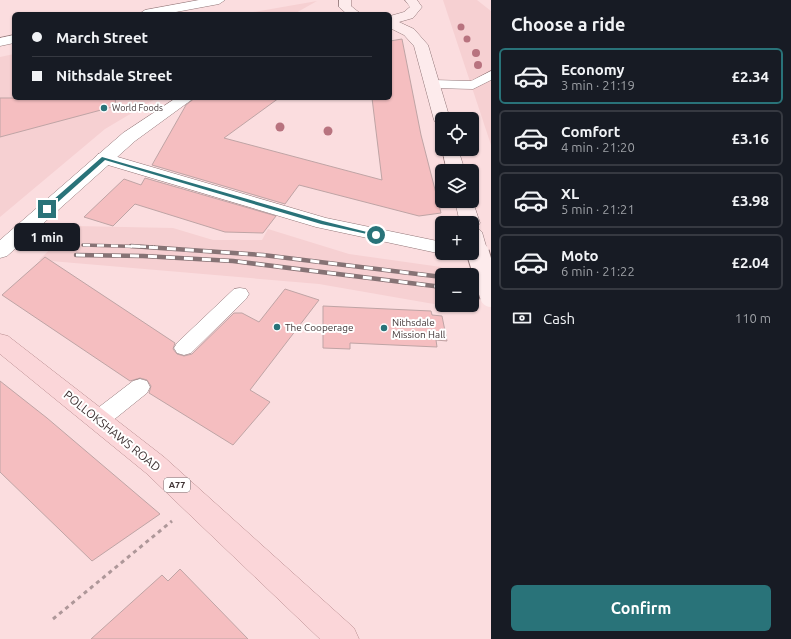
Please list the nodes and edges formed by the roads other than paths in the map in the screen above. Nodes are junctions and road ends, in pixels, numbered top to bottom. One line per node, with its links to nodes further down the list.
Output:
1 (219, 0): 4 (street)
2 (345, 0): 5 (main road)
3 (412, 1): 6 (main road)
4 (156, 12)
5 (352, 12)
6 (392, 20)
7 (392, 24): 11 (main road)
8 (12, 39): 9 (street)
9 (0, 42)
10 (491, 75): 11 (lane)
11 (432, 84): 13 (main road)
12 (183, 100): 14 (street)
13 (440, 112)
14 (104, 158): 15 (street); 16 (street)
15 (435, 247)
16 (0, 251)
17 (478, 260): 19 (main road, bridge)
18 (240, 294): 21 (lane)
19 (491, 296)
20 (0, 342): 23 (main road, POLLOKSHAWS ROAD / A77)
21 (184, 348)
22 (140, 388): 23 (lane)
23 (98, 420): 24 (main road, POLLOKSHAWS ROAD / A77)
24 (343, 639)

